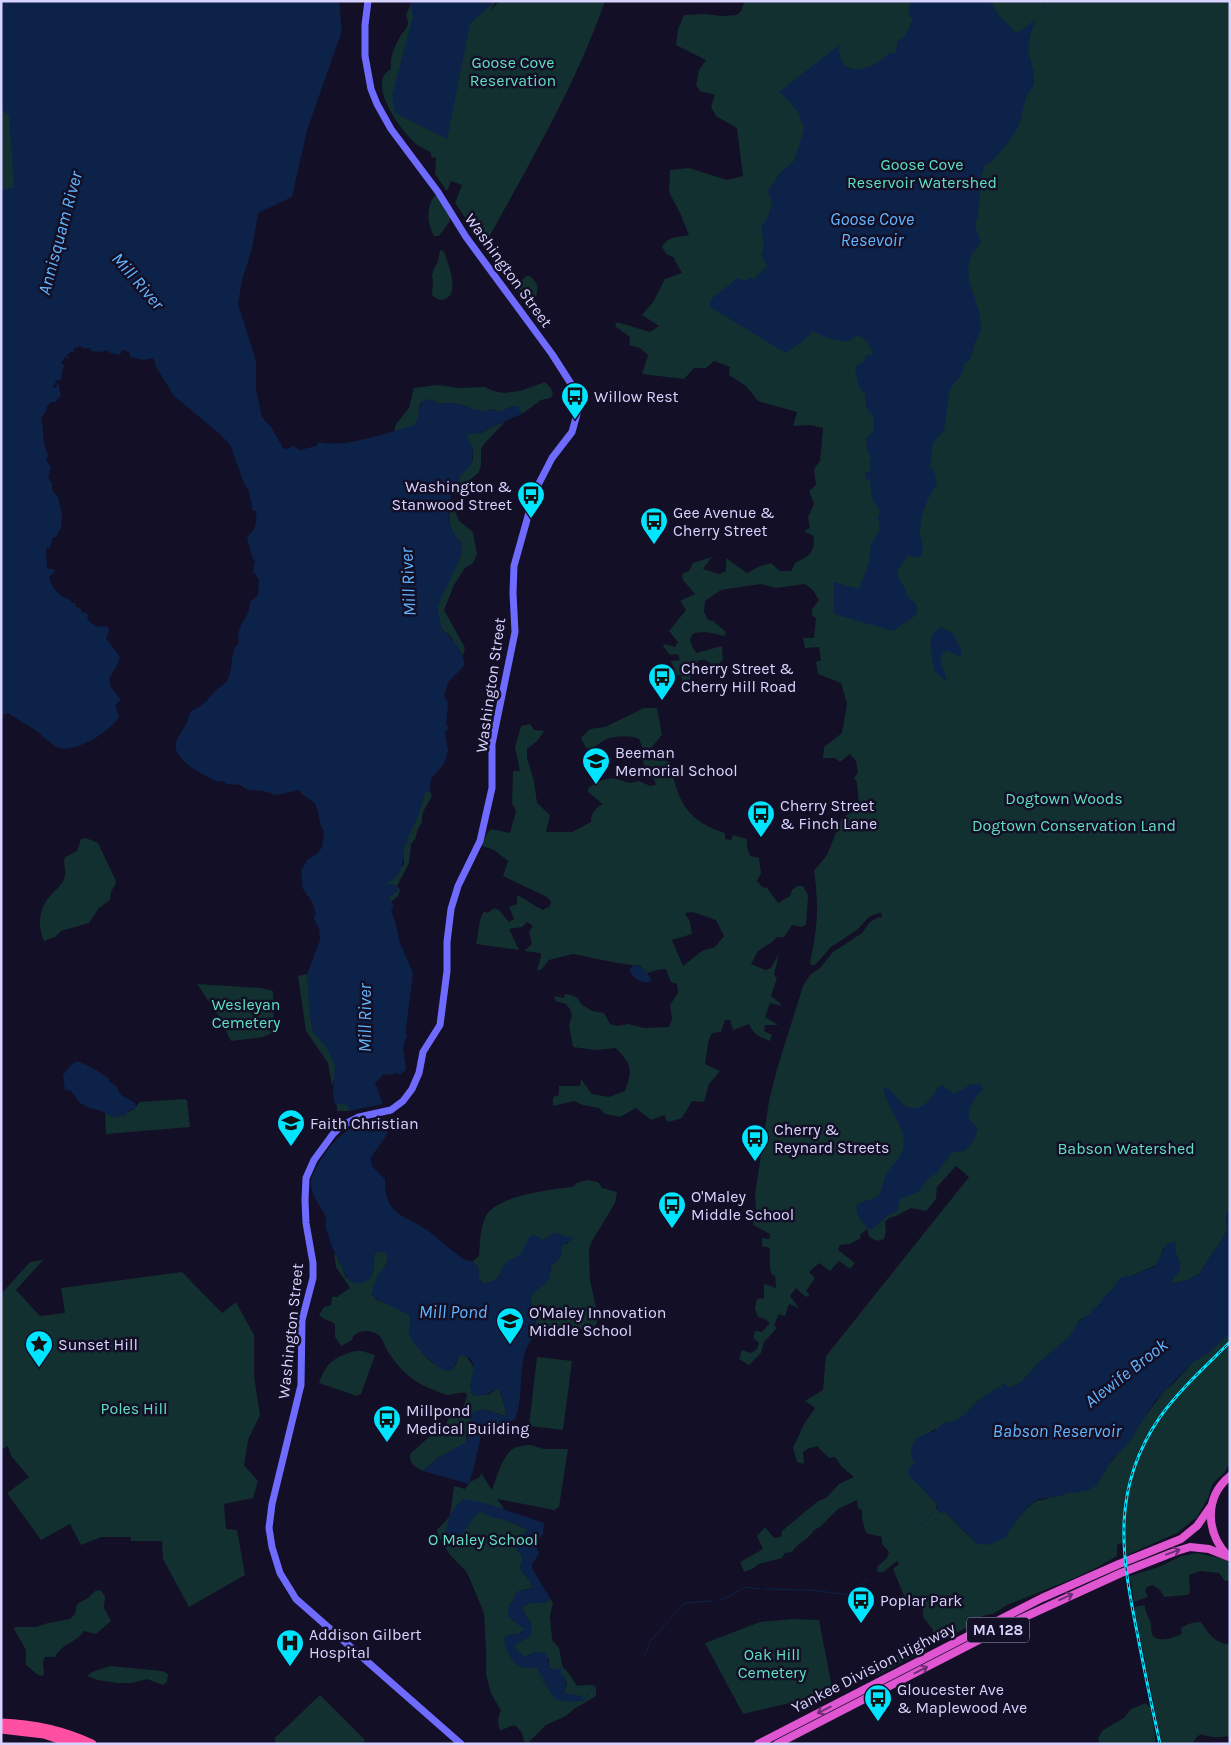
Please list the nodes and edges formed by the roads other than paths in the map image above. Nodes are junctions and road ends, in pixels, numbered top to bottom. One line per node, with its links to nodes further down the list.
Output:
1 (368, 1): 9 (main road, Washington Street)
2 (1230, 1476): 3 (highway, MA 128)
3 (1211, 1506): 4 (highway); 10 (highway, Yankee Division Highway / MA 128, one-way to 10)
4 (1230, 1558): 11 (highway, Yankee Division Highway / MA 128, one-way to 4)
5 (1, 1723): 8 (highway)
6 (1, 1729): 7 (highway)
7 (74, 1744)
8 (92, 1744)
9 (461, 1744)
10 (758, 1744)
11 (777, 1744)

